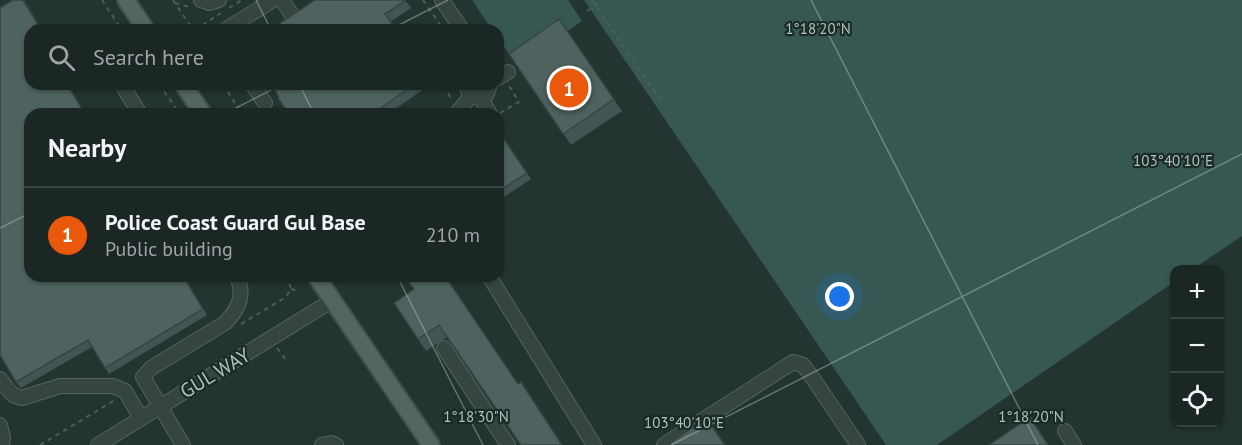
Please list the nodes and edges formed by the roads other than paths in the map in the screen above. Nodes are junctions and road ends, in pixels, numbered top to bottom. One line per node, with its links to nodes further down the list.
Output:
1 (126, 0): 9 (main road)
2 (201, 0): 3 (street)
3 (219, 0)
4 (273, 0): 10 (street)
5 (282, 0): 8 (street)
6 (442, 0): 12 (street)
7 (307, 5): 8 (street)
8 (292, 15): 11 (street)
9 (142, 24)
10 (235, 24)
11 (279, 24)
12 (458, 24)
13 (125, 90): 19 (street)
14 (187, 90): 20 (main road)
15 (256, 90): 18 (street)
16 (488, 90): 17 (street)
17 (472, 92): 21 (street); 22 (street)
18 (265, 103)
19 (136, 108)
20 (199, 108)
21 (460, 108)
22 (485, 108)
23 (239, 282): 29 (street)
24 (320, 282): 26 (main road)
25 (493, 282): 40 (street)
26 (333, 300): 29 (street, GUL WAY); 38 (main road)
27 (444, 348): 39 (street)
28 (0, 379): 30 (street)
29 (160, 406): 30 (street, GUL WAY); 35 (street)
30 (141, 418): 34 (street, GUL WAY)
31 (0, 425): 33 (street)
32 (1065, 431): 43 (street)
33 (2, 445)
34 (98, 445)
35 (183, 445)
36 (322, 445): 37 (street)
37 (336, 445)
38 (431, 445)
39 (508, 445)
40 (594, 445)
41 (664, 445): 42 (street)
42 (858, 445)
43 (1074, 445)

